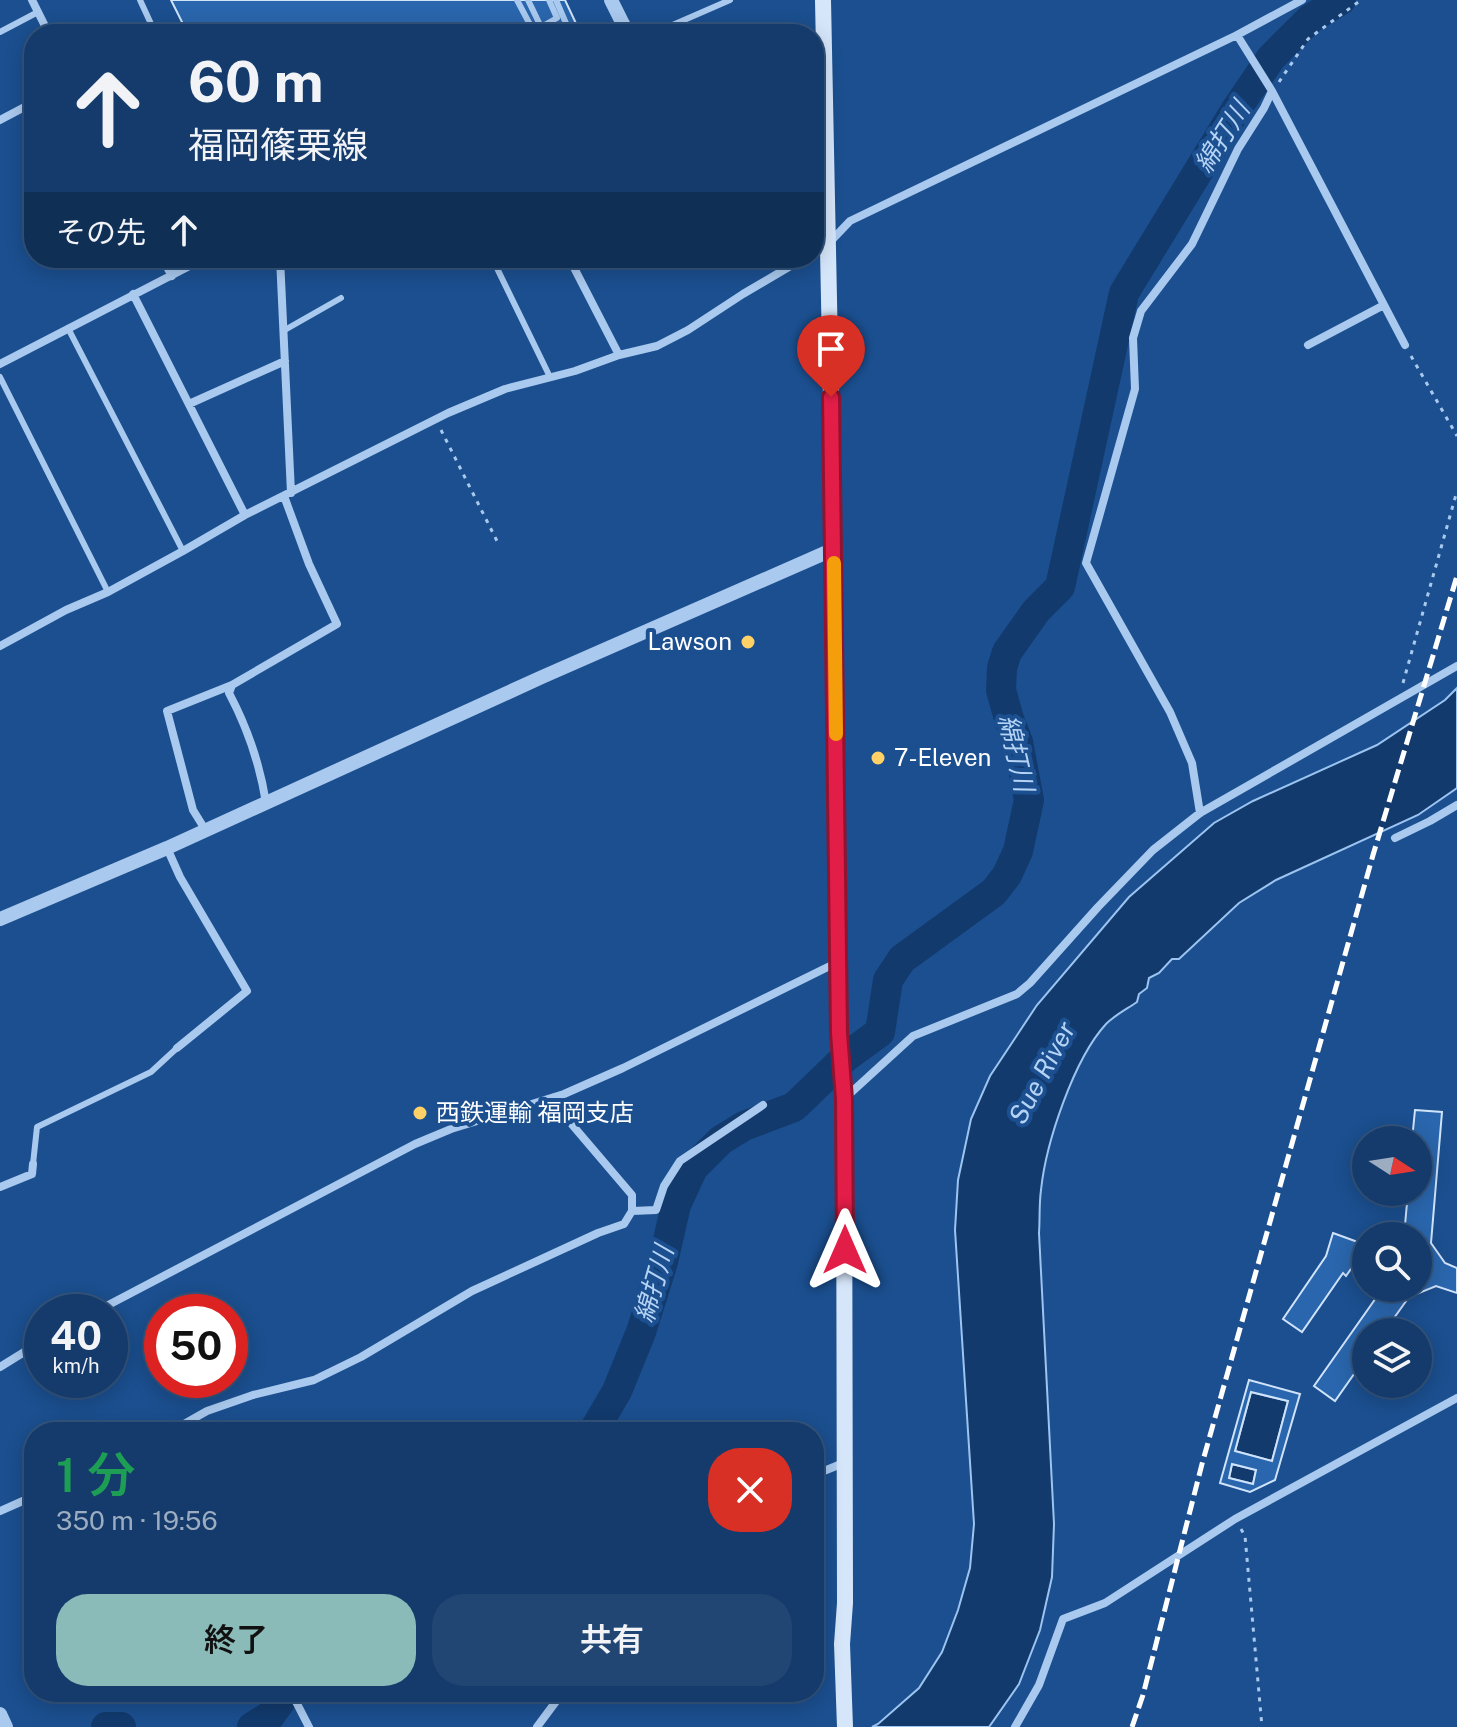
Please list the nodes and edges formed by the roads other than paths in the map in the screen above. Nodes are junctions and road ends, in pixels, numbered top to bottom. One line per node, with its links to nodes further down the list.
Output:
1 (32, 0): 11 (street)
2 (140, 0): 13 (lane)
3 (517, 0): 14 (lane)
4 (528, 0): 15 (lane)
5 (549, 0): 16 (lane)
6 (556, 0): 17 (lane)
7 (611, 0): 18 (street)
8 (730, 0): 19 (lane)
9 (823, 0): 20 (main road)
10 (1302, 0): 22 (street)
11 (38, 12): 12 (street); 21 (lane)
12 (44, 24)
13 (151, 24)
14 (530, 24)
15 (540, 24)
16 (546, 24)
17 (566, 24)
18 (623, 24)
19 (675, 24)
20 (823, 24)
21 (0, 32)
22 (1237, 35): 23 (street); 26 (street)
23 (1272, 91): 37 (street); 58 (street)
24 (24, 107): 25 (street)
25 (0, 120)
26 (824, 245)
27 (168, 268): 34 (street)
28 (187, 268): 34 (street)
29 (280, 268): 39 (street)
30 (497, 268): 46 (lane)
31 (574, 268): 42 (street)
32 (787, 268): 42 (street)
33 (822, 268): 50 (main road)
34 (172, 276): 35 (street)
35 (133, 294): 38 (street); 47 (street)
36 (341, 298): 39 (lane)
37 (1384, 305): 40 (street); 41 (street)
38 (68, 328): 44 (street); 51 (lane)
39 (283, 331): 43 (street)
40 (1308, 345)
41 (1405, 345)
42 (619, 355): 46 (street)
43 (285, 361): 47 (street); 48 (street)
44 (0, 364)
45 (0, 377): 52 (lane)
46 (550, 377): 48 (street)
47 (189, 404): 49 (street)
48 (287, 494): 49 (street); 55 (street)
49 (245, 515): 51 (street)
50 (834, 549): 56 (street); 63 (main road)
51 (183, 551): 52 (street)
52 (108, 592): 53 (street)
53 (0, 646)
54 (1457, 666): 58 (street)
55 (232, 685): 56 (street); 59 (street)
56 (266, 803): 59 (street)
57 (1457, 805): 60 (street)
58 (1200, 813): 66 (street)
59 (206, 831): 61 (street)
60 (1395, 838)
61 (167, 848): 62 (street); 64 (street)
62 (0, 919)
63 (840, 962): 65 (street); 66 (main road)
64 (177, 1048): 68 (lane)
65 (554, 1097): 70 (street); 71 (street)
66 (844, 1099): 76 (main road)
67 (763, 1105): 70 (street)
68 (33, 1164): 69 (street)
69 (0, 1187)
70 (632, 1211): 75 (street)
71 (128, 1295)
72 (24, 1352): 73 (street)
73 (0, 1367)
74 (1457, 1398): 87 (street)
75 (188, 1422)
76 (846, 1462): 77 (street); 86 (main road)
77 (824, 1471)
78 (24, 1500): 79 (street)
79 (0, 1511)
80 (296, 1702): 84 (street)
81 (556, 1702): 85 (street)
82 (0, 1714): 83 (street)
83 (6, 1727)
84 (309, 1727)
85 (537, 1727)
86 (844, 1727)
87 (1015, 1727)

